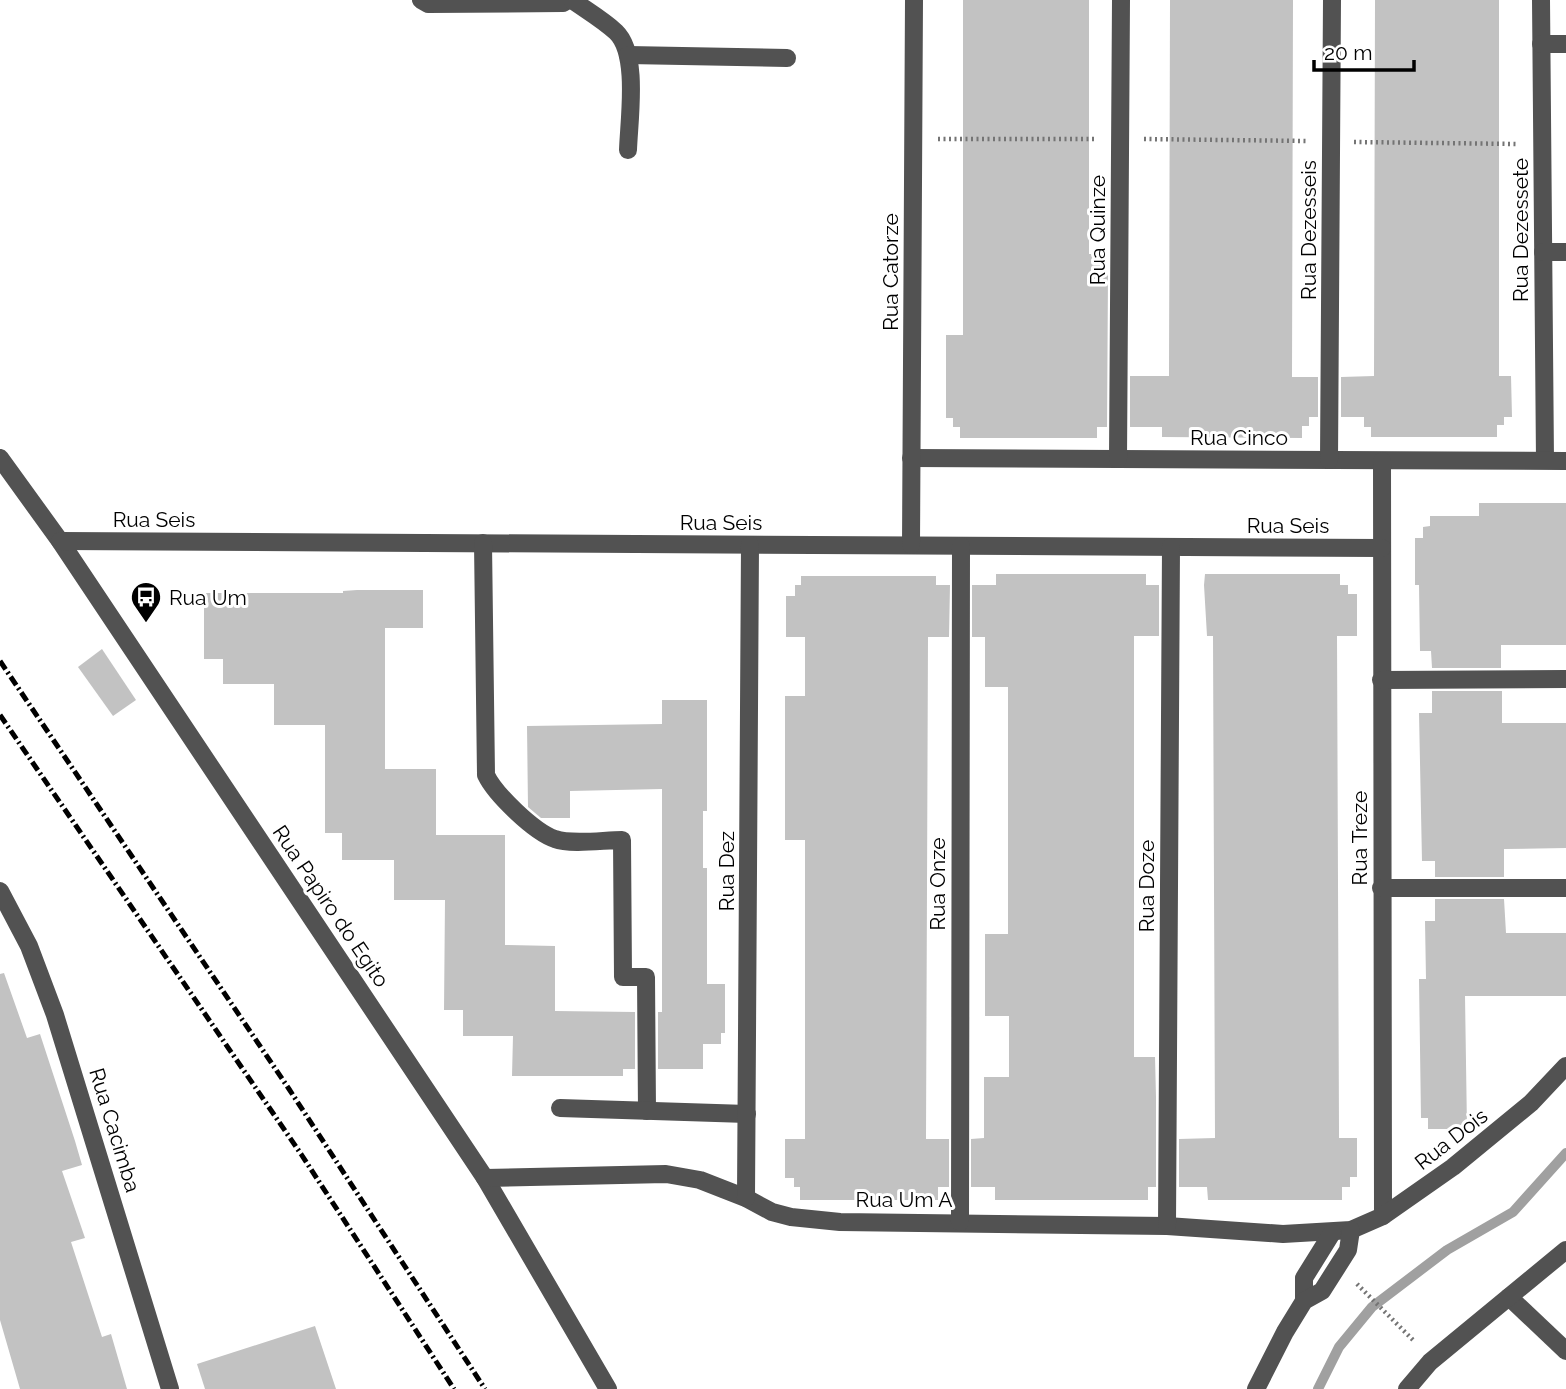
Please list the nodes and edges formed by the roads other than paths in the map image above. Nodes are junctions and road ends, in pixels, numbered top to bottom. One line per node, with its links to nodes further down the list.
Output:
1 (422, 0): 2 (street)
2 (570, 0): 9 (street)
3 (914, 0): 15 (street, Rua Catorze)
4 (1121, 0): 16 (street, Rua Quinze)
5 (1332, 0): 17 (street, Rua Dezesseis)
6 (1541, 0): 7 (street, Rua Dezessete)
7 (1541, 44): 8 (street); 12 (street, Rua Dezessete)
8 (1566, 44)
9 (628, 55): 10 (street); 11 (street)
10 (787, 58)
11 (628, 150)
12 (1543, 252): 13 (street); 18 (street, Rua Dezessete)
13 (1566, 252)
14 (0, 458): 21 (street, Rua Papiro do Egito)
15 (911, 458): 16 (street, Rua Cinco); 24 (street, Rua Catorze)
16 (1118, 459): 17 (street, Rua Cinco)
17 (1329, 460): 19 (street, Rua Cinco)
18 (1545, 460): 19 (street, Rua Cinco); 20 (street, Rua Cinco)
19 (1382, 461): 27 (street, Rua Treze)
20 (1566, 461)
21 (60, 541): 22 (street, Rua Seis); 37 (street, Rua Papiro do Egito)
22 (483, 543): 23 (street, Rua Seis); 35 (street)
23 (750, 545): 24 (street, Rua Seis); 36 (street, Rua Dez)
24 (911, 545): 25 (street, Rua Seis)
25 (961, 546): 26 (street, Rua Seis); 40 (street, Rua Onze)
26 (1171, 547): 27 (street, Rua Seis); 41 (street, Rua Doze)
27 (1382, 548): 29 (street, Rua Treze)
28 (1566, 679): 29 (street)
29 (1381, 680): 30 (street, Rua Treze)
30 (1381, 888): 31 (street); 39 (street, Rua Treze)
31 (1566, 888)
32 (0, 891): 48 (street, Rua Cacimba)
33 (1566, 1066): 39 (street, Rua Dois)
34 (560, 1108): 35 (street)
35 (647, 1111): 36 (street)
36 (747, 1114): 38 (street, Rua Dez)
37 (485, 1178): 38 (street, Rua Um A); 49 (street, Rua Papiro do Egito)
38 (747, 1198): 40 (street, Rua Um A)
39 (1383, 1216): 42 (street, Rua Dois)
40 (960, 1222): 41 (street, Rua Um A)
41 (1167, 1226): 43 (street, Rua Um A)
42 (1351, 1230): 43 (street, Rua Dois); 46 (street)
43 (1332, 1233): 46 (street)
44 (1566, 1250): 45 (street)
45 (1509, 1297): 47 (street); 51 (street)
46 (1304, 1301): 50 (street)
47 (1566, 1351)
48 (170, 1389)
49 (608, 1389)
50 (1256, 1389)
51 (1407, 1389)

